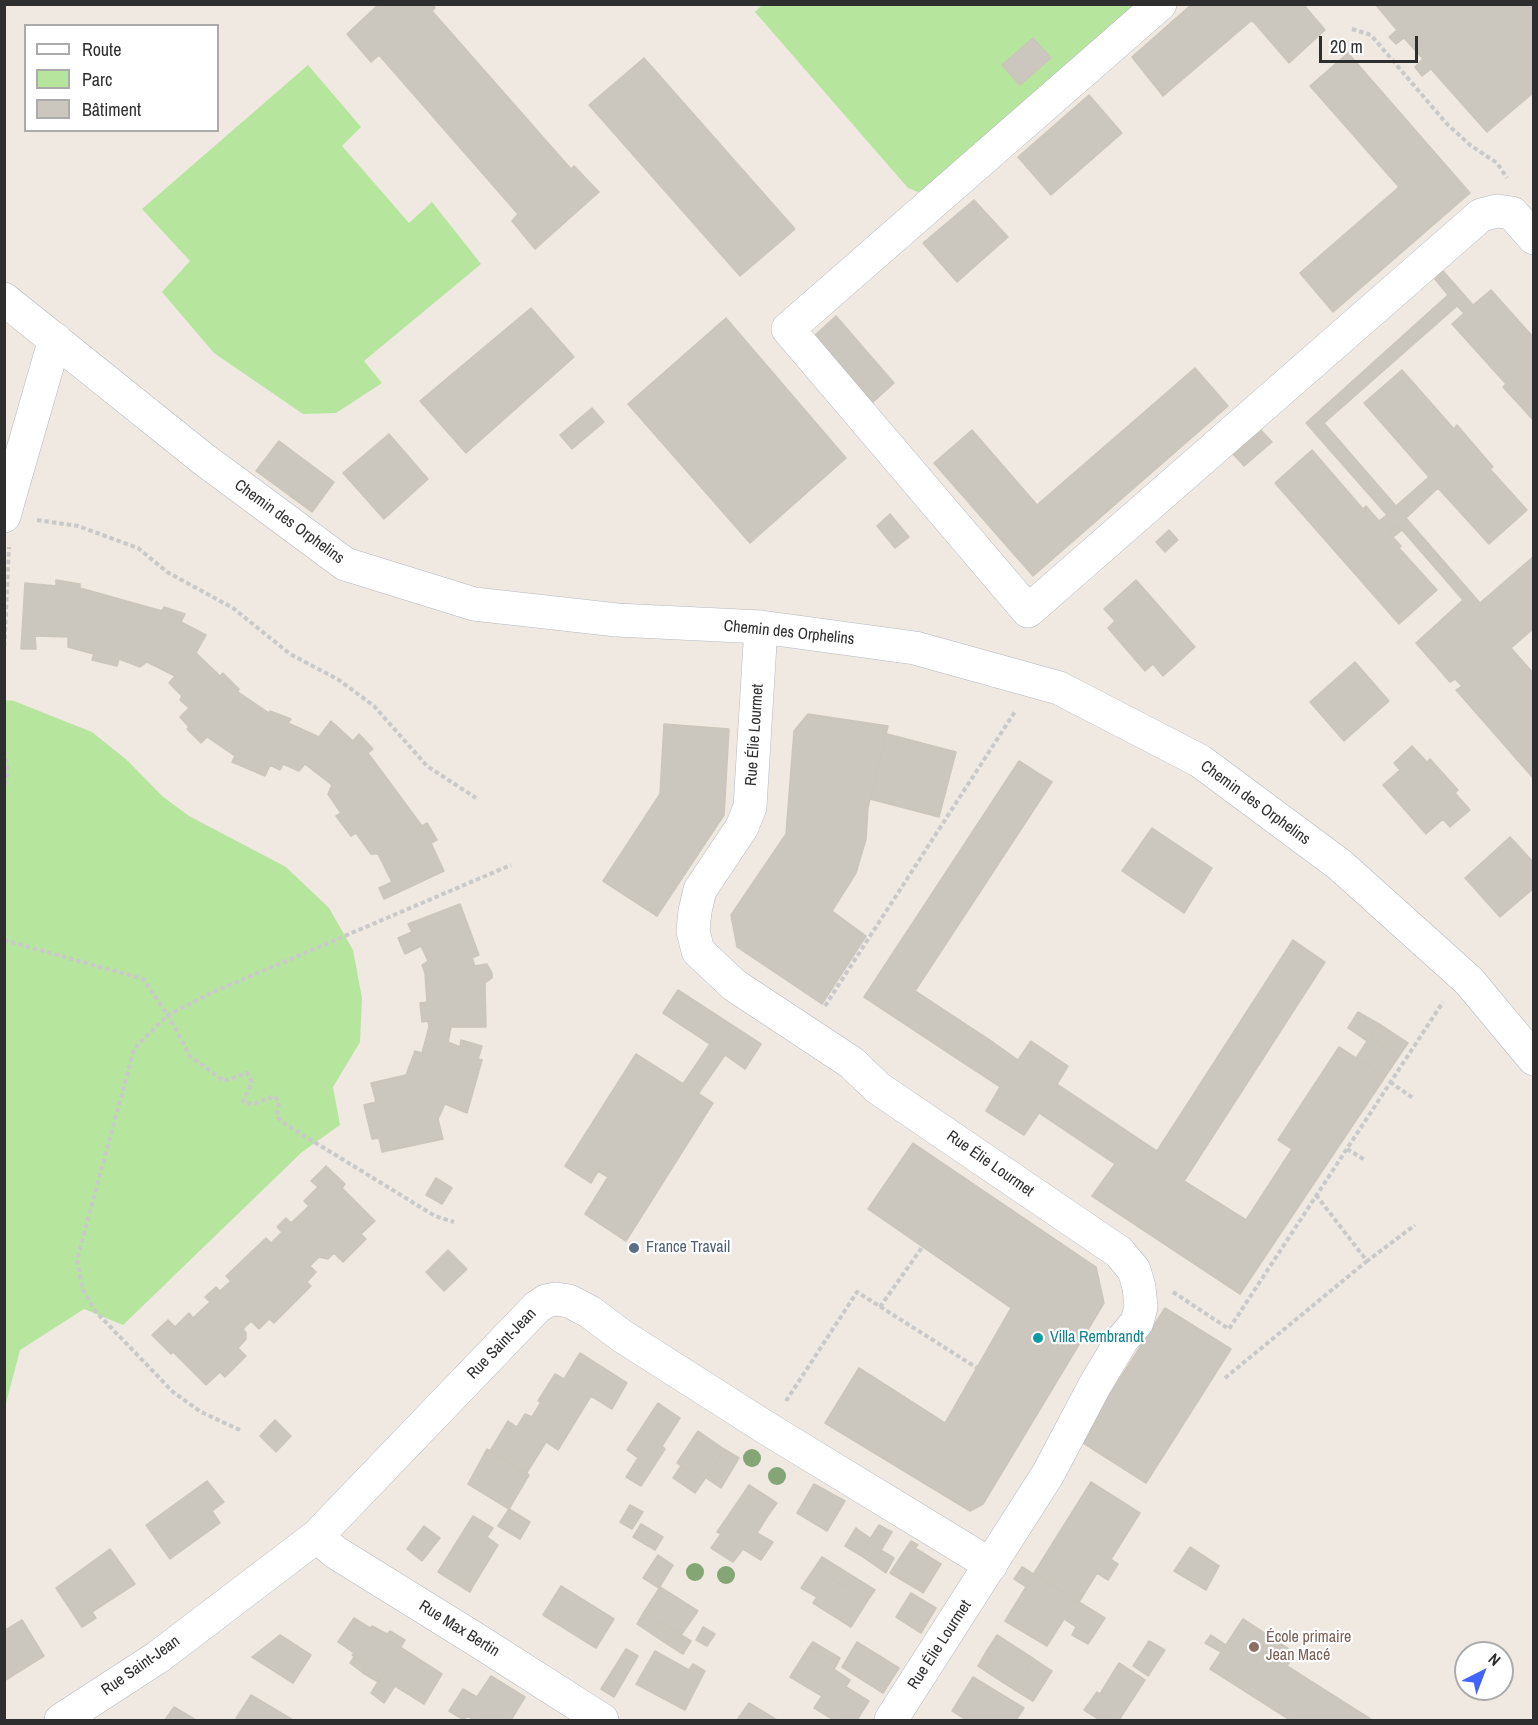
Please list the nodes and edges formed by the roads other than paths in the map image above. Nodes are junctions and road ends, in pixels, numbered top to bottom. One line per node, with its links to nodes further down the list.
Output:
1 (1160, 4): 2 (street)
2 (1533, 238)
3 (4, 299): 4 (street, Chemin des Orphelins)
4 (55, 339): 5 (street); 6 (street, Chemin des Orphelins)
5 (5, 517)
6 (761, 627): 7 (street, Chemin des Orphelins); 9 (street, Rue Élie Lourmet)
7 (1533, 1059)
8 (324, 1529): 9 (street, Rue Saint-Jean); 10 (street, Rue Saint-Jean); 11 (street, Rue Max Bertin)
9 (991, 1564): 12 (street, Rue Élie Lourmet)
10 (61, 1720)
11 (602, 1720)
12 (891, 1720)

